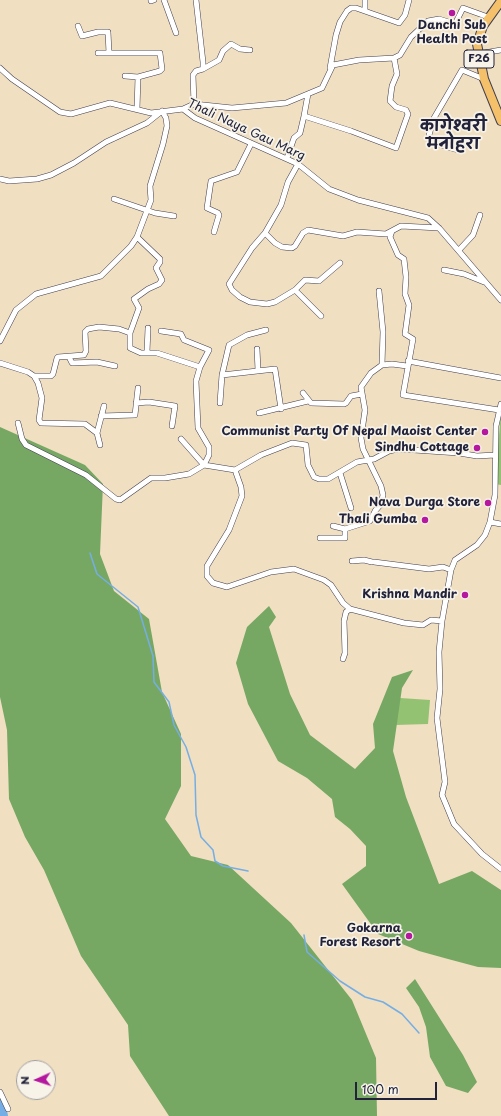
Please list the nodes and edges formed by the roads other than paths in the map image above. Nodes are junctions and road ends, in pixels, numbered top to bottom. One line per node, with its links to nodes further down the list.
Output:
1 (164, 0): 9 (street)
2 (196, 0): 18 (street)
3 (366, 0): 6 (street)
4 (409, 0): 6 (street)
5 (501, 1): 7 (main road, F26)
6 (365, 11): 17 (street)
7 (488, 16): 14 (main road, F26); 15 (street)
8 (78, 26): 13 (street)
9 (176, 33)
10 (250, 50): 18 (street)
11 (501, 50): 14 (street)
12 (98, 53): 13 (street)
13 (109, 53): 20 (street)
14 (478, 54): 21 (main road, F26)
15 (394, 58): 17 (street); 27 (street)
16 (0, 68): 24 (street, Thali Naya Gau Marg)
17 (330, 68): 22 (street)
18 (203, 69): 23 (street)
19 (125, 76): 20 (street)
20 (138, 77): 24 (street)
21 (484, 79): 28 (main road, F26); 30 (street)
22 (308, 94): 23 (street); 27 (street)
23 (194, 104): 25 (street)
24 (138, 108): 26 (street, Thali Naya Gau Marg)
25 (183, 109): 26 (street, Thali Naya Gau Marg); 29 (street, Thali Naya Gau Marg)
26 (162, 111): 33 (street); 35 (street)
27 (304, 116): 31 (street)
28 (501, 121)
29 (251, 144): 31 (street, Thali Naya Gau Marg); 39 (street)
30 (461, 151)
31 (287, 158): 32 (street, Thali Naya Gau Marg)
32 (298, 164): 38 (street, Thali Naya Gau Marg); 41 (street)
33 (0, 179)
34 (114, 199): 35 (street)
35 (147, 211): 37 (street); 42 (street)
36 (480, 215): 43 (street)
37 (174, 216)
38 (439, 228): 40 (street); 43 (street, Thali Naya Gau Marg)
39 (214, 232)
40 (392, 232): 41 (street); 60 (street)
41 (265, 233): 47 (street)
42 (137, 237): 54 (street); 55 (street)
43 (459, 250): 46 (street, Thali Naya Gau Marg)
44 (340, 263): 47 (street)
45 (444, 270): 46 (street)
46 (485, 282): 49 (street, Thali Naya Gau Marg)
47 (295, 290): 50 (street)
48 (379, 291): 61 (street)
49 (501, 300)
50 (321, 316)
51 (148, 328): 57 (street)
52 (266, 330): 65 (street)
53 (161, 331): 63 (street)
54 (130, 333): 57 (street); 58 (street)
55 (0, 341)
56 (257, 349): 64 (street)
57 (147, 352): 63 (street)
58 (69, 357): 62 (street); 66 (street)
59 (0, 363): 66 (street)
60 (408, 363): 61 (street); 67 (street); 77 (street)
61 (382, 365): 70 (street)
62 (115, 366)
63 (200, 367): 87 (street)
64 (258, 370): 65 (street); 76 (street)
65 (222, 375): 72 (street)
66 (34, 376): 82 (street)
67 (501, 378)
68 (138, 388): 73 (street)
69 (303, 393): 71 (street)
70 (362, 394): 71 (street); 86 (street)
71 (308, 401): 76 (street)
72 (220, 402)
73 (136, 403): 79 (street); 81 (street)
74 (501, 404): 77 (street)
75 (104, 406): 79 (street)
76 (281, 409): 78 (street)
77 (499, 410): 85 (street)
78 (259, 413)
79 (102, 416): 82 (street)
80 (18, 422): 87 (street)
81 (172, 426)
82 (97, 433): 84 (street)
83 (181, 439): 87 (street)
84 (100, 445)
85 (495, 455): 86 (street); 91 (street)
86 (367, 459): 89 (street); 94 (street)
87 (204, 464): 88 (street)
88 (235, 470): 89 (street); 98 (street)
89 (340, 473): 90 (street)
90 (351, 508)
91 (490, 522): 92 (street); 97 (street)
92 (501, 524)
93 (333, 526): 94 (street)
94 (345, 529): 95 (street)
95 (320, 538)
96 (352, 561): 97 (street)
97 (451, 570): 99 (street)
98 (350, 609): 99 (street); 100 (street)
99 (442, 621): 101 (street)
100 (343, 659)
101 (501, 869)
102 (0, 1092): 103 (street)
103 (8, 1109)

